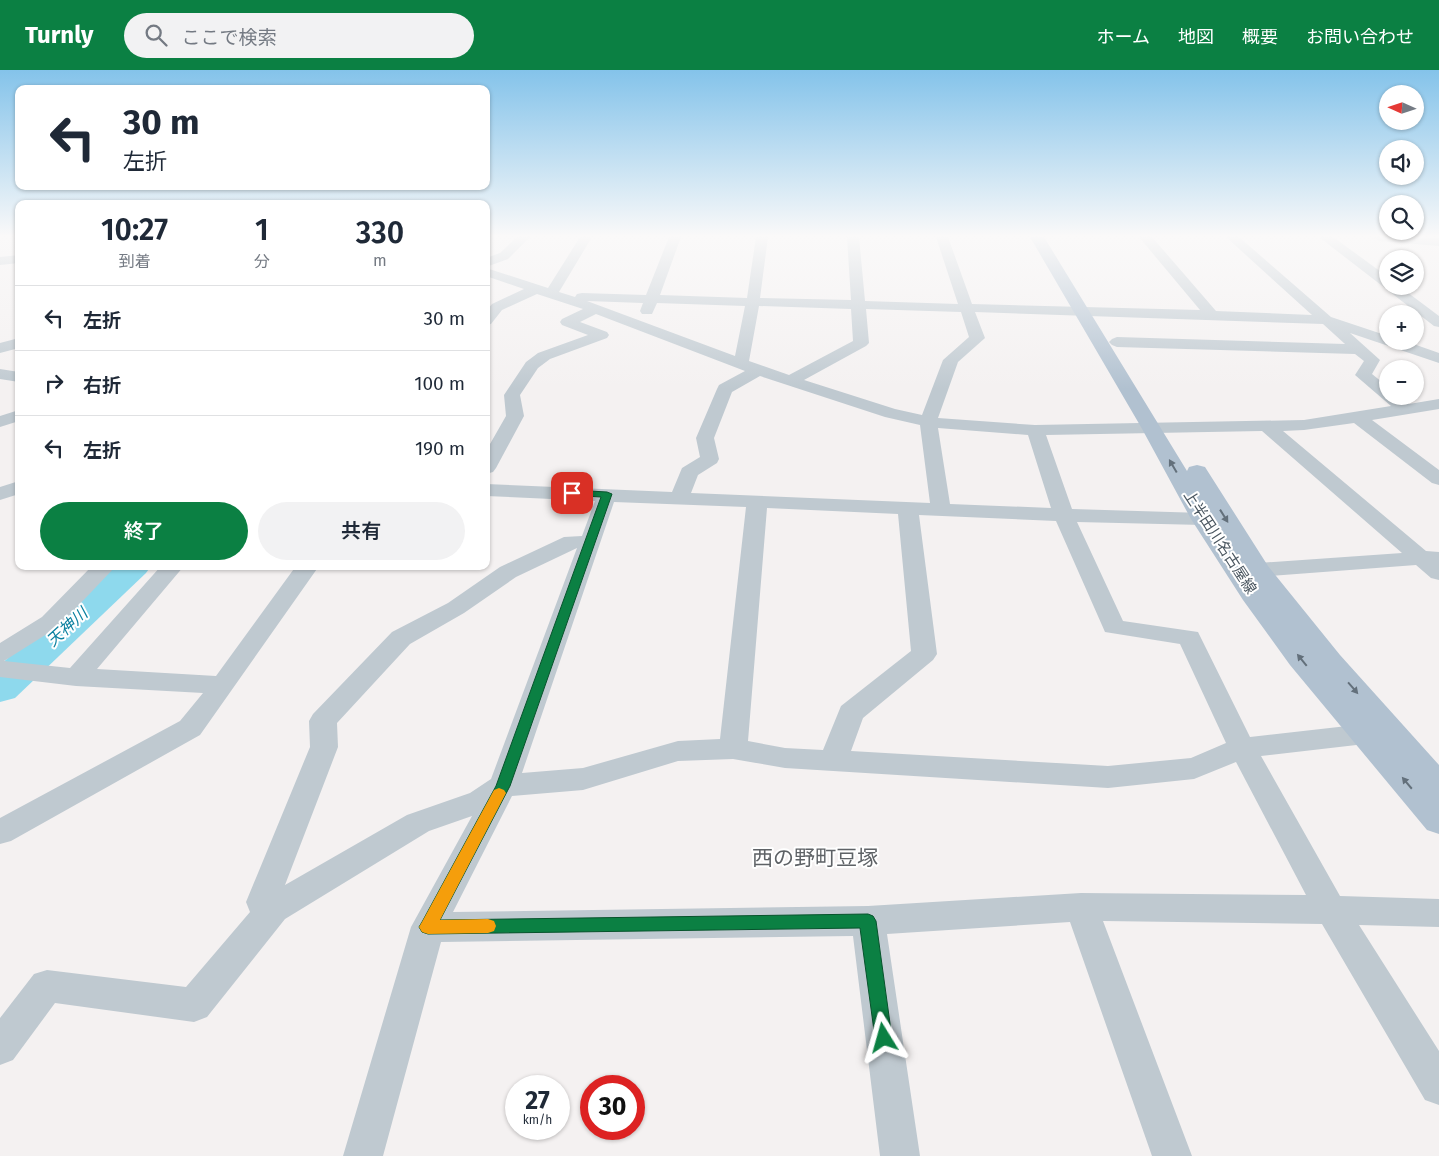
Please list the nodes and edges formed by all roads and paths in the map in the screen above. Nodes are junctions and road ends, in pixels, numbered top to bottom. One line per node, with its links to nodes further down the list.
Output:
1 (532, 288): 11 (street)
2 (560, 288): 12 (street)
3 (657, 288): 14 (street)
4 (755, 288): 15 (street)
5 (857, 288): 16 (street)
6 (959, 288): 18 (street)
7 (1073, 288): 19 (main road, 上半田川名古屋線)
8 (1077, 288): 19 (main road, 上半田川名古屋線)
9 (1189, 288): 20 (street)
10 (1289, 288): 23 (street)
11 (536, 289): 12 (street); 21 (street)
12 (556, 295): 14 (street); 17 (street)
13 (1402, 295): 22 (street)
14 (652, 301): 15 (street); 24 (street)
15 (753, 304): 16 (street); 30 (street)
16 (858, 307): 18 (street); 33 (street)
17 (596, 309): 24 (street); 43 (street)
18 (968, 310): 19 (street); 38 (street)
19 (1089, 311): 20 (street); 25 (main road, 上半田川名古屋線); 41 (main road, 上半田川名古屋線)
20 (1212, 314): 23 (street)
21 (490, 316)
22 (1439, 323)
23 (1330, 324): 28 (street); 29 (street)
24 (639, 326): 30 (street)
25 (1116, 342): 28 (street); 41 (main road, 上半田川名古屋線)
26 (15, 344): 27 (street)
27 (0, 348)
28 (1359, 349): 35 (street)
29 (1439, 358)
30 (750, 366): 33 (street); 49 (street)
31 (0, 374): 32 (street)
32 (15, 376)
33 (793, 379): 38 (street)
34 (1439, 404): 35 (street)
35 (1406, 410): 37 (street)
36 (15, 416): 39 (street)
37 (1359, 418): 40 (street); 44 (street)
38 (928, 421): 42 (street); 52 (street)
39 (0, 422)
40 (1267, 426): 41 (street); 56 (street)
41 (1160, 427): 42 (street); 54 (main road, 上半田川名古屋線, one-way to 41); 60 (main road, 上半田川名古屋線, one-way to 60)
42 (1035, 430): 53 (street)
43 (490, 461)
44 (1439, 479)
45 (15, 488): 47 (street)
46 (490, 490): 48 (street)
47 (0, 494)
48 (607, 494): 49 (street); 55 (street)
49 (680, 497): 50 (street)
50 (757, 501): 51 (street); 67 (street)
51 (908, 508): 52 (street); 68 (street)
52 (941, 510): 53 (street)
53 (1064, 515): 54 (street); 66 (street)
54 (1203, 519): 65 (main road, 上半田川名古屋線, one-way to 54)
55 (590, 542): 69 (street); 74 (street)
56 (1430, 557): 60 (street); 61 (street)
57 (101, 570): 62 (street)
58 (170, 570): 63 (street)
59 (305, 570): 64 (street)
60 (1258, 570): 70 (main road, 上半田川名古屋線, one-way to 70)
61 (1439, 573)
62 (1, 665): 63 (street)
63 (76, 677): 64 (street)
64 (223, 685): 72 (street)
65 (1365, 734): 66 (street); 71 (main road, 上半田川名古屋線, one-way to 65)
66 (1242, 748): 68 (street); 75 (street)
67 (733, 750): 68 (street); 69 (street)
68 (834, 760)
69 (503, 786): 74 (street); 78 (street)
70 (1439, 787)
71 (1439, 820)
72 (0, 832)
73 (1081, 907): 75 (street); 77 (street); 83 (street)
74 (273, 909): 79 (street)
75 (1331, 910): 76 (street); 80 (street)
76 (1439, 913)
77 (868, 921): 78 (street); 82 (street)
78 (428, 927): 81 (street)
79 (0, 1047)
80 (1439, 1086)
81 (363, 1156)
82 (900, 1156)
83 (1172, 1156)

